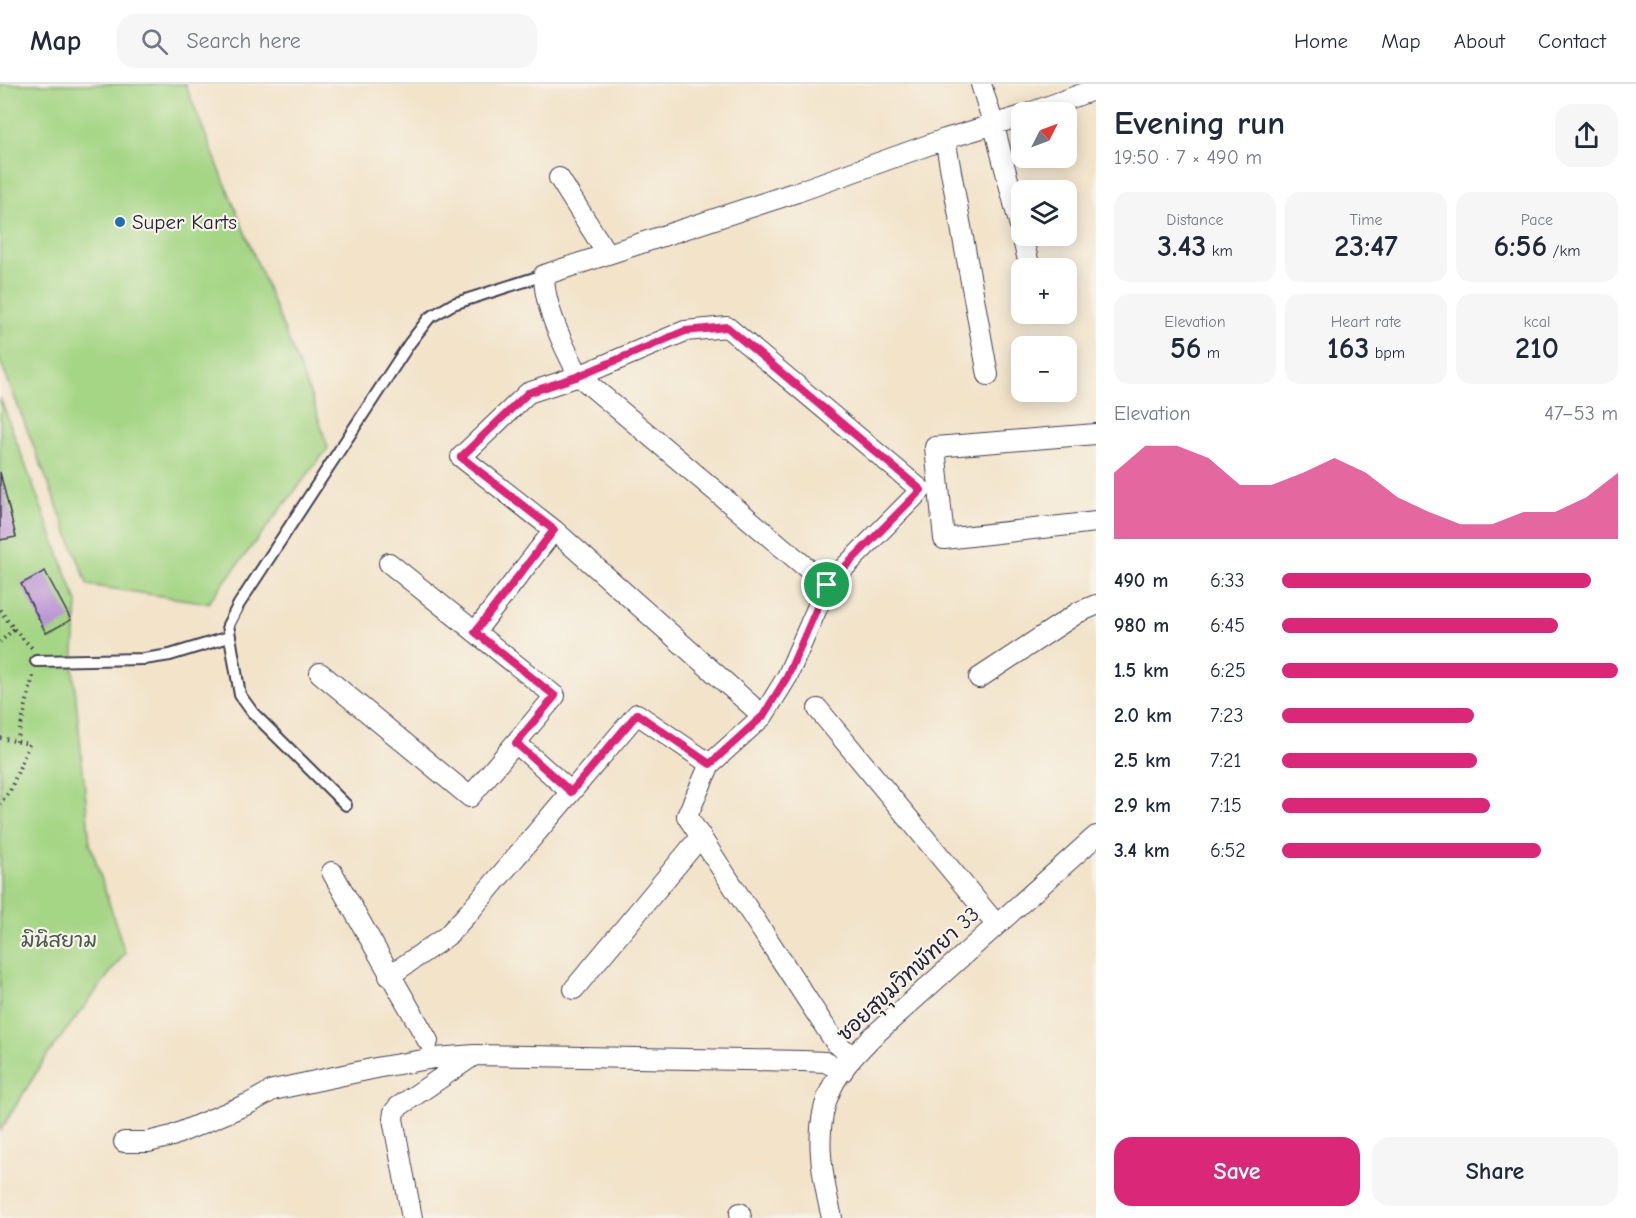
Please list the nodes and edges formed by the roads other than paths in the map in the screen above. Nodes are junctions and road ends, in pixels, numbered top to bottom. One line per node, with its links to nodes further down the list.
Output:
1 (981, 84): 5 (street)
2 (1096, 89): 3 (street)
3 (1060, 102)
4 (1011, 120): 5 (street)
5 (994, 126): 6 (street); 8 (street)
6 (945, 139): 9 (street); 11 (street)
7 (559, 178): 9 (street)
8 (1011, 192)
9 (607, 254): 10 (street)
10 (544, 275): 12 (street); 20 (lane)
11 (987, 375)
12 (579, 376): 15 (street); 17 (street); 17 (street)
13 (1096, 434): 14 (street)
14 (1096, 522)
15 (554, 530): 19 (street); 25 (street)
16 (389, 562): 19 (street)
17 (827, 585): 25 (street)
18 (1096, 605): 23 (street)
19 (475, 632): 26 (street)
20 (229, 637): 21 (lane); 29 (lane)
21 (36, 661)
22 (320, 673): 26 (street)
23 (979, 678)
24 (818, 709): 33 (street)
25 (763, 716): 27 (street)
26 (516, 743): 28 (street)
27 (710, 764): 28 (street); 30 (street)
28 (571, 792): 34 (street)
29 (346, 805)
30 (701, 836): 35 (street); 38 (street)
31 (1096, 836): 33 (street, ซอยสุขุมวิทพัทยา 33)
32 (332, 872): 34 (street)
33 (996, 924): 38 (street, ซอยสุขุมวิทพัทยา 33)
34 (389, 976): 36 (street)
35 (574, 989)
36 (428, 1041)
37 (475, 1055): 38 (street); 39 (street); 40 (street)
38 (848, 1064): 41 (street, ซอยสุขุมวิทพัทยา 33)
39 (124, 1142)
40 (412, 1218)
41 (832, 1218)

